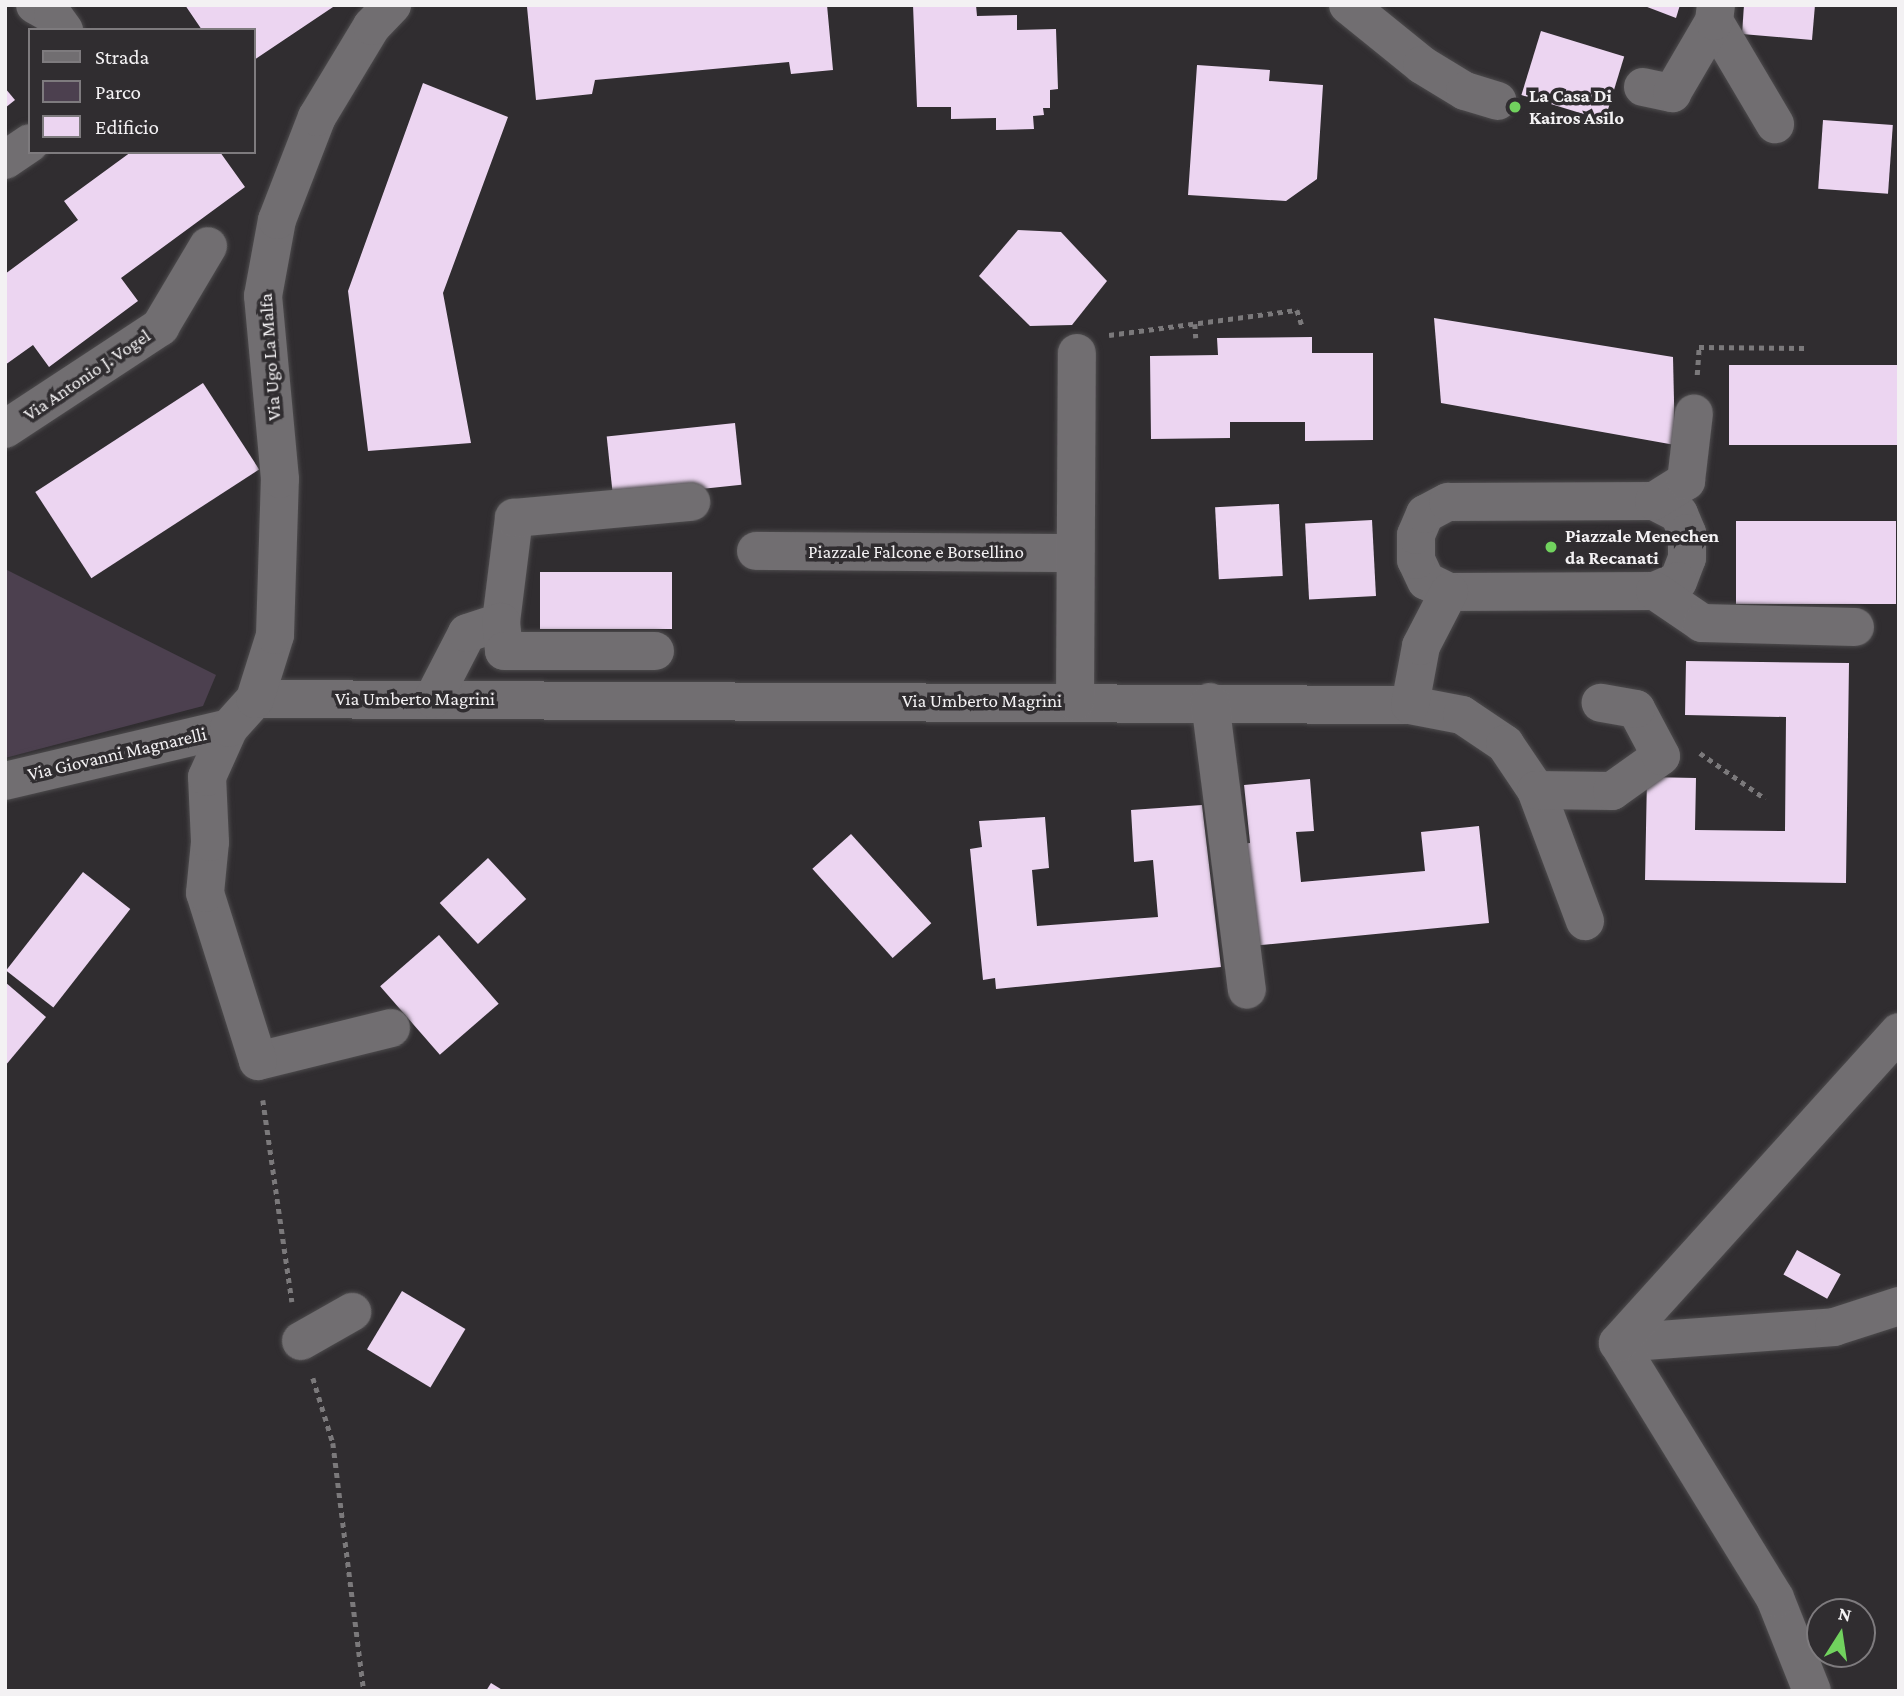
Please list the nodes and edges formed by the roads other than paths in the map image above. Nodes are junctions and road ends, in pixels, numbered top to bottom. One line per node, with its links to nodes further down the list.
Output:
1 (392, 5): 22 (street, Via Ugo La Malfa)
2 (1349, 5): 5 (street)
3 (1715, 13): 4 (street); 6 (street)
4 (1643, 87)
5 (1498, 101)
6 (1775, 124)
7 (28, 144): 8 (street)
8 (5, 160)
9 (208, 246): 12 (street, Via Antonio J. Vogel)
10 (1077, 353): 16 (street)
11 (1694, 413): 13 (street)
12 (5, 429)
13 (1654, 501): 17 (street); 18 (street)
14 (691, 502): 19 (street)
15 (756, 551): 16 (street, Piazzale Falcone e Borsellino)
16 (1075, 553): 24 (street)
17 (1655, 591): 18 (street); 20 (street)
18 (1449, 592): 27 (street)
19 (501, 622): 21 (street); 23 (street)
20 (1855, 627)
21 (655, 651)
22 (255, 699): 23 (street, Via Umberto Magrini); 28 (street, Via Ugo La Malfa)
23 (433, 699): 24 (street, Via Umberto Magrini)
24 (1075, 702): 25 (street, Via Umberto Magrini)
25 (1210, 702): 27 (street, Via Umberto Magrini); 32 (street)
26 (1601, 703): 30 (street)
27 (1410, 705): 30 (street, Via Umberto Magrini)
28 (229, 728): 29 (street, Via Giovanni Magnarelli); 33 (street, Via Ugo La Malfa)
29 (5, 781)
30 (1536, 790): 31 (street, Via Umberto Magrini)
31 (1585, 921)
32 (1247, 990)
33 (391, 1028)
34 (1899, 1032): 38 (street)
35 (1899, 1306): 38 (street)
36 (352, 1311): 37 (street)
37 (302, 1341)
38 (1618, 1343): 39 (street)
39 (1812, 1691)

